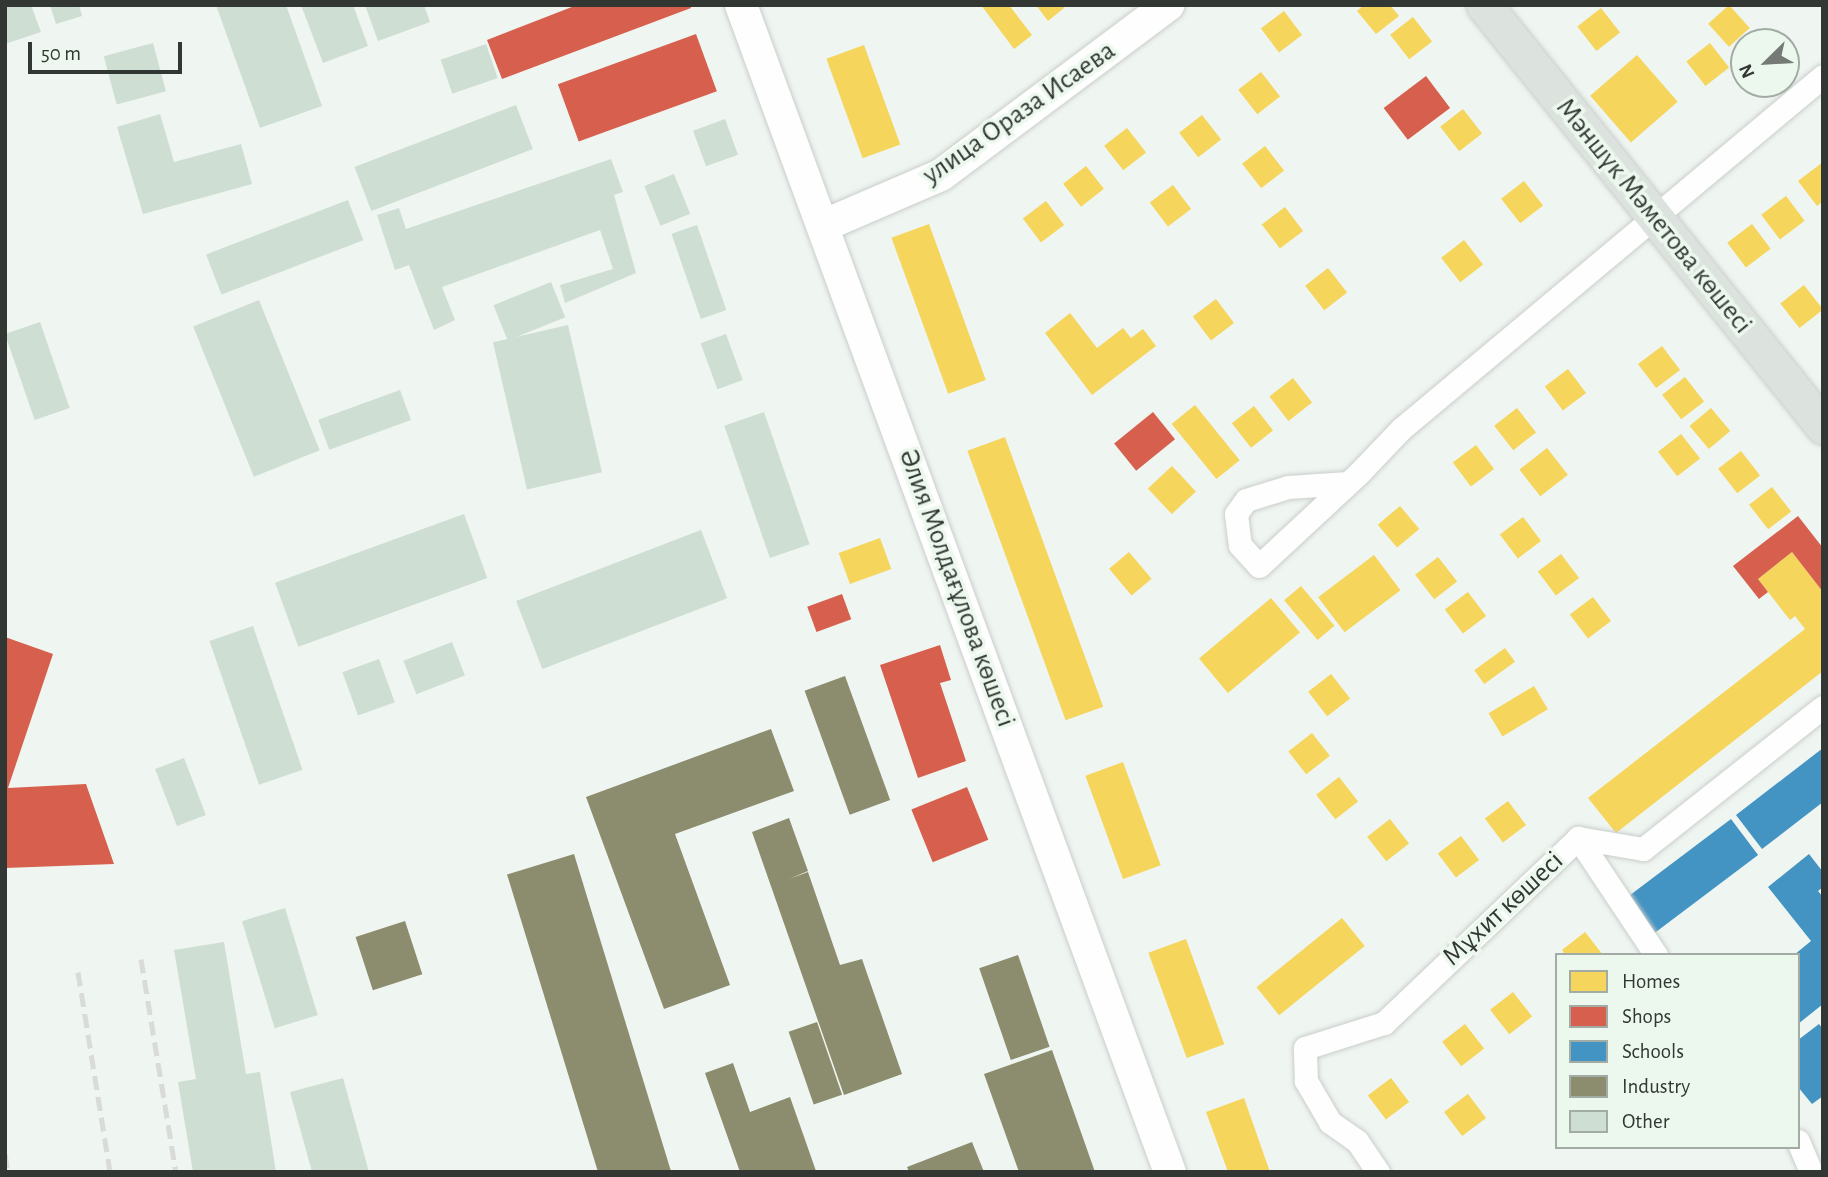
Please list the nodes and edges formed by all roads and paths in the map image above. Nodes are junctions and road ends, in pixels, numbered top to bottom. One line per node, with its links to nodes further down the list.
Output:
1 (741, 5): 6 (main road, Әлия Молдағұлова көшесі)
2 (1168, 5): 6 (main road, улица Ораза Исаева)
3 (1484, 5): 5 (main road, Мәншүк Мәметова көшесі)
4 (1823, 76): 5 (street)
5 (1655, 216): 7 (main road, Мәншүк Мәметова көшесі); 8 (street)
6 (825, 225): 13 (main road, Әлия Молдағұлова көшесі)
7 (1823, 426)
8 (1348, 483): 8 (street)
9 (1823, 707): 10 (street, Мұхит көшесі)
10 (1578, 838): 11 (street); 14 (street, Мұхит көшесі)
11 (1656, 953)
12 (1800, 1146): 15 (street)
13 (1170, 1172)
14 (1378, 1172)
15 (1811, 1172)

